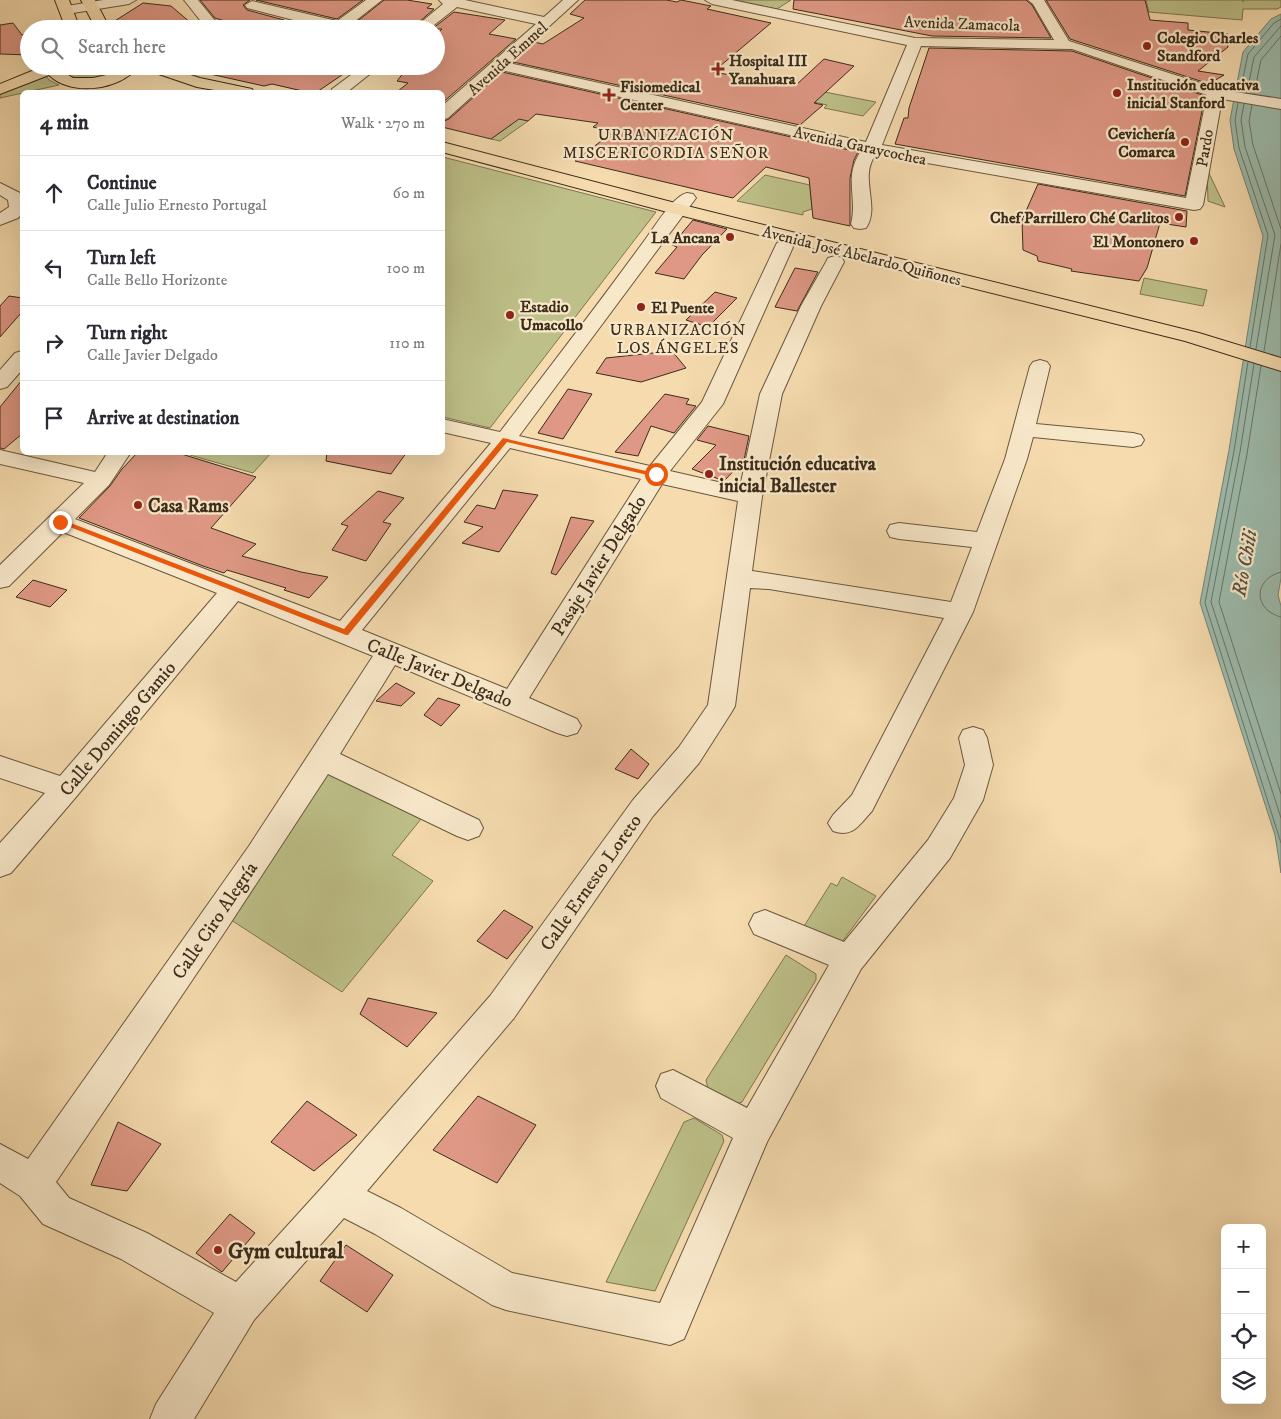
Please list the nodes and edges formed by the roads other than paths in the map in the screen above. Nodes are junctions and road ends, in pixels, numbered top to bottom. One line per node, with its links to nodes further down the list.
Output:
1 (129, 0): 8 (street)
2 (191, 0): 13 (street)
3 (375, 0): 15 (street)
4 (571, 0): 17 (street, Avenida Emmel)
5 (712, 0): 18 (street, Avenida Zamacola)
6 (1037, 0): 19 (street)
7 (450, 1): 16 (street); 17 (street)
8 (90, 3): 9 (street); 12 (main road)
9 (64, 5): 11 (main road)
10 (252, 5): 14 (street)
11 (70, 20)
12 (98, 20)
13 (208, 20)
14 (310, 20)
15 (347, 20)
16 (430, 20)
17 (547, 22): 20 (street, Avenida Emmel)
18 (915, 42): 19 (street, Avenida Zamacola); 40 (street)
19 (1064, 44): 33 (street, Avenida Zamacola)
20 (499, 65): 37 (street, Avenida Emmel); 40 (street, Avenida Garaycochea)
21 (36, 75): 29 (main road)
22 (55, 75): 27 (main road)
23 (121, 75): 26 (main road)
24 (174, 75): 31 (main road)
25 (359, 75): 32 (street)
26 (108, 80): 27 (main road); 28 (main road)
27 (83, 83): 30 (main road)
28 (137, 85)
29 (0, 89)
30 (46, 90)
31 (236, 90)
32 (340, 90)
33 (1222, 94): 36 (street, Avenida Zamacola); 43 (street, Pardo)
34 (20, 97): 35 (main road)
35 (0, 102)
36 (1281, 104)
37 (445, 112)
38 (445, 135): 42 (main road, Avenida José Abelardo Quiñones)
39 (445, 148): 42 (main road, Avenida José Abelardo Quiñones)
40 (872, 148): 43 (street, Avenida Garaycochea); 45 (street)
41 (0, 188): 44 (street)
42 (682, 203): 48 (main road, Avenida José Abelardo Quiñones); 56 (street)
43 (1194, 205)
44 (0, 220)
45 (860, 224)
46 (784, 247): 60 (street, Pasaje Javier Delgado)
47 (835, 262): 62 (street, Calle Ernesto Loreto)
48 (1194, 330): 49 (main road, Avenida José Abelardo Quiñones); 51 (main road, Avenida José Abelardo Quiñones)
49 (1281, 347)
50 (20, 359): 53 (street)
51 (1281, 365)
52 (1040, 366): 55 (street)
53 (0, 383)
54 (445, 426): 56 (street)
55 (1024, 428): 57 (street); 65 (street)
56 (506, 440): 60 (street); 70 (street)
57 (1133, 440)
58 (118, 455): 61 (street)
59 (0, 457): 61 (street)
60 (656, 474): 62 (street); 72 (street, Pasaje Javier Delgado)
61 (101, 480): 63 (street)
62 (750, 497): 66 (street, Calle Ernesto Loreto)
63 (60, 522): 67 (street); 68 (street, Calle Javier Delgado)
64 (898, 531): 65 (street)
65 (986, 541): 69 (street)
66 (738, 579): 69 (street); 87 (street, Calle Ernesto Loreto)
67 (0, 580)
68 (233, 590): 70 (street, Calle Javier Delgado); 77 (street, Calle Domingo Gamio)
69 (960, 612): 78 (street)
70 (346, 633): 71 (street, Calle Javier Delgado)
71 (389, 653): 72 (street, Calle Javier Delgado); 75 (street, Calle Ciro Alegría)
72 (513, 701): 73 (street, Calle Javier Delgado)
73 (567, 726)
74 (973, 738): 82 (street)
75 (324, 759): 79 (street); 86 (street, Calle Ciro Alegría)
76 (0, 767): 77 (street)
77 (66, 789): 80 (street, Calle Domingo Gamio)
78 (843, 823)
79 (468, 828)
80 (0, 864)
81 (765, 924): 82 (street)
82 (850, 959): 84 (street)
83 (674, 1086): 84 (street)
84 (754, 1131): 87 (street)
85 (0, 1162): 86 (street)
86 (33, 1183): 88 (street)
87 (339, 1196): 88 (street, Calle Ernesto Loreto)
88 (240, 1306): 89 (street, Calle Ernesto Loreto)
89 (171, 1419)

